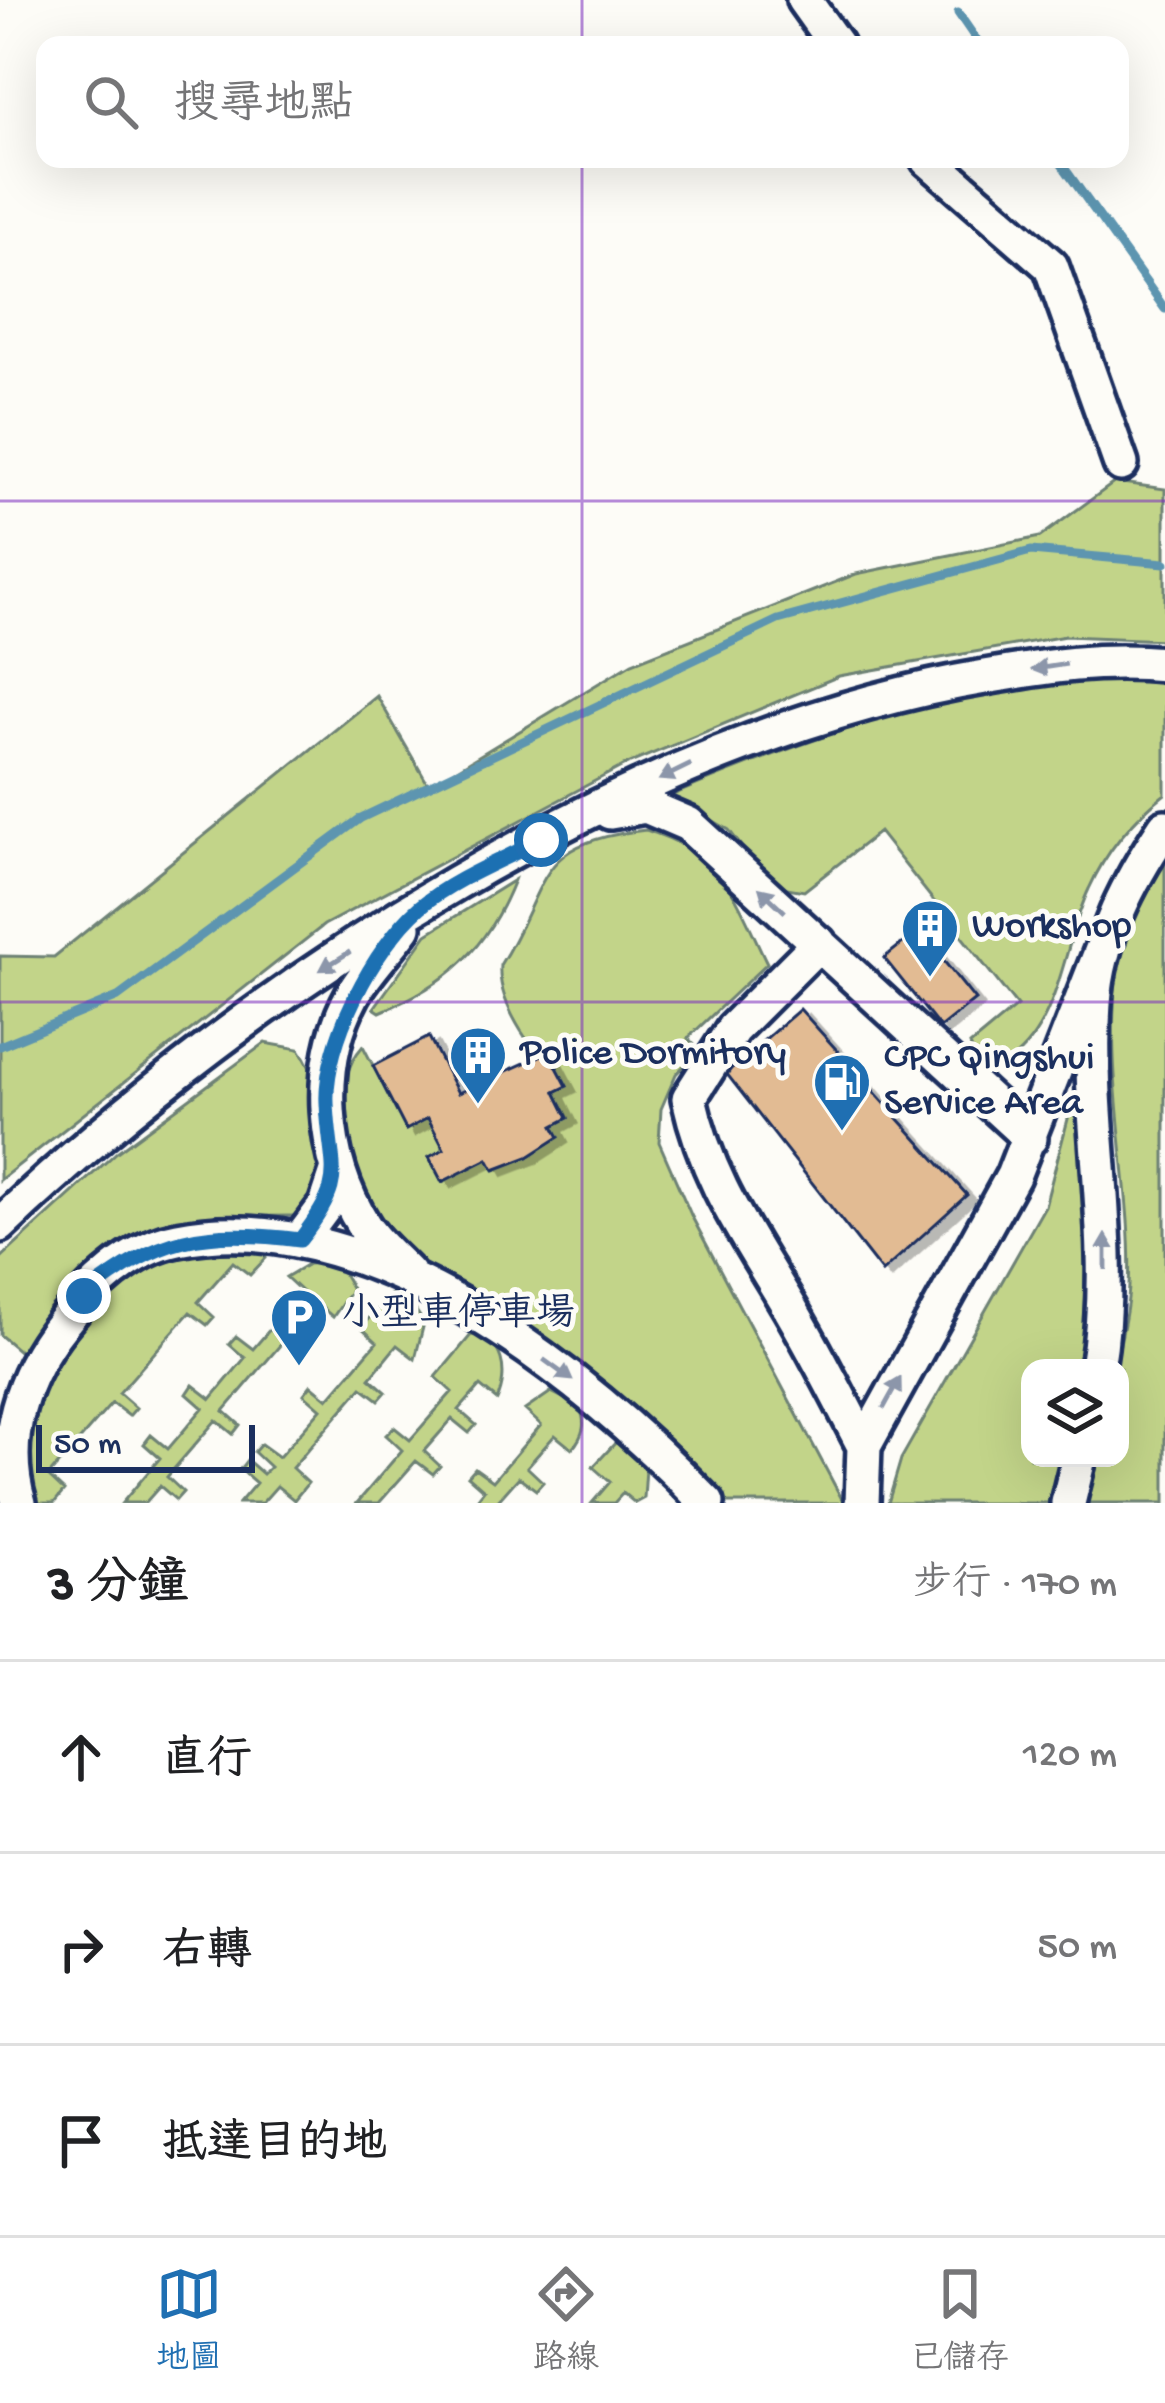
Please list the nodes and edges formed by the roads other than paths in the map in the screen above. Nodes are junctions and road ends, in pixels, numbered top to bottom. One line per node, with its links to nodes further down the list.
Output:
1 (804, 0): 2 (street)
2 (830, 36)
3 (938, 168): 4 (street)
4 (1121, 464)
5 (1165, 664): 6 (street, one-way to 6)
6 (585, 816): 8 (street); 10 (street, one-way to 6)
7 (1165, 827): 9 (street)
8 (419, 908): 12 (street); 13 (street, one-way to 13)
9 (1108, 934): 11 (street); 16 (street, one-way to 9)
10 (819, 943): 11 (street); 19 (street)
11 (1030, 1138): 19 (street, one-way to 11)
12 (337, 1172): 14 (street); 15 (street)
13 (0, 1225)
14 (300, 1240): 15 (street); 18 (street)
15 (422, 1288): 22 (street, one-way to 22)
16 (1099, 1359)
17 (0, 1364): 18 (street)
18 (18, 1411): 21 (street)
19 (864, 1445): 23 (street)
20 (1077, 1467): 24 (street)
21 (19, 1503)
22 (706, 1503)
23 (862, 1503)
24 (1068, 1503)

